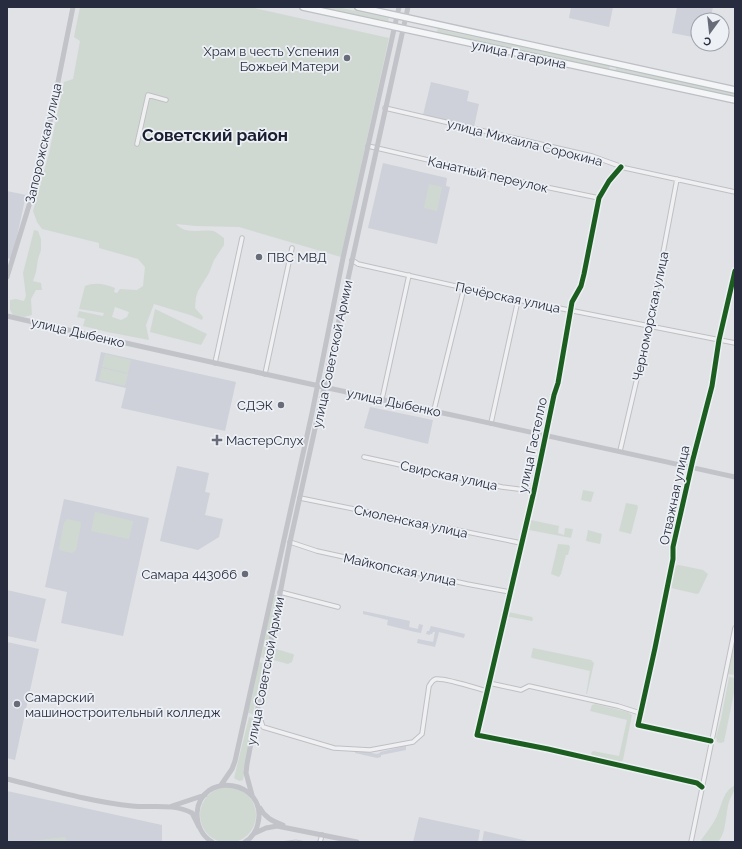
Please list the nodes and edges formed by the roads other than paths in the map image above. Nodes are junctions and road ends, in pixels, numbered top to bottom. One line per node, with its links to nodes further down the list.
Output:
1 (73, 7): 29 (main road, Запорожская улица)
2 (303, 7): 9 (main road, улица Гагарина)
3 (358, 7): 6 (main road, улица Гагарина)
4 (399, 7): 6 (main road, улица Советской Армии)
5 (408, 7): 7 (main road, улица Советской Армии)
6 (397, 16): 7 (main road, улица Гагарина); 9 (main road, улица Советской Армии)
7 (406, 18): 8 (main road, улица Гагарина); 10 (main road, улица Советской Армии)
8 (435, 24): 11 (main road); 12 (main road, улица Гагарина)
9 (394, 27): 10 (main road, улица Гагарина); 17 (main road, улица Советской Армии)
10 (403, 29): 11 (main road, улица Гагарина); 15 (main road, улица Советской Армии)
11 (432, 36): 14 (main road, улица Гагарина)
12 (735, 90)
13 (166, 100): 16 (street)
14 (735, 100)
15 (385, 108): 18 (main road, улица Советской Армии); 19 (street, улица Михаила Сорокина)
16 (137, 144)
17 (368, 146): 18 (street, Канатный переулок); 25 (main road, улица Советской Армии)
18 (377, 148): 22 (street, Канатный переулок); 26 (main road, улица Советской Армии)
19 (621, 167): 20 (street, улица Михаила Сорокина); 22 (street, улица Гастелло)
20 (677, 179): 21 (street, улица Михаила Сорокина); 34 (street, Черноморская улица)
21 (735, 192)
22 (599, 198): 32 (street, улица Гастелло)
23 (242, 238): 37 (street)
24 (292, 248): 38 (street)
25 (343, 258): 26 (main road); 39 (main road, улица Советской Армии)
26 (352, 260): 28 (street, Печёрская улица); 40 (main road, улица Советской Армии)
27 (735, 271): 35 (street, Отважная улица)
28 (409, 275): 30 (street, Печёрская улица); 41 (street)
29 (7, 277)
30 (464, 288): 31 (street, Печёрская улица); 42 (street)
31 (518, 300): 32 (street, Печёрская улица); 43 (street)
32 (570, 310): 34 (street, Печёрская улица); 44 (street, улица Гастелло)
33 (7, 316): 37 (main road, улица Дыбенко)
34 (649, 326): 35 (street, Печёрская улица); 45 (street, Черноморская улица)
35 (719, 340): 36 (street, Печёрская улица); 47 (street, Отважная улица)
36 (735, 343)
37 (216, 363): 38 (main road, улица Дыбенко)
38 (266, 374): 39 (main road, улица Дыбенко)
39 (318, 385): 40 (main road, улица Дыбенко); 53 (main road, улица Советской Армии)
40 (325, 386): 41 (main road, улица Дыбенко); 50 (main road, улица Советской Армии)
41 (382, 399): 42 (main road, улица Дыбенко)
42 (434, 410): 43 (main road, улица Дыбенко)
43 (491, 423): 44 (main road, улица Дыбенко)
44 (546, 435): 45 (main road, улица Дыбенко); 49 (street, улица Гастелло)
45 (620, 451): 47 (main road, улица Дыбенко)
46 (364, 456): 49 (street, Свирская улица)
47 (691, 467): 48 (main road, улица Дыбенко); 62 (street, Отважная улица)
48 (735, 477)
49 (534, 491): 52 (street, улица Гастелло)
50 (300, 498): 51 (main road, улица Советской Армии); 52 (street, Смоленская улица)
51 (290, 542): 54 (main road, улица Советской Армии); 55 (street, Майкопская улица)
52 (521, 543): 55 (street, улица Гастелло)
53 (273, 591): 54 (main road); 58 (main road, улица Советской Армии)
54 (280, 592): 56 (street); 59 (main road, улица Советской Армии)
55 (510, 592): 60 (street, улица Гастелло)
56 (338, 607)
57 (735, 628): 64 (street)
58 (258, 660): 59 (main road); 66 (main road, улица Советской Армии)
59 (267, 661): 63 (main road, улица Советской Армии)
60 (489, 682): 61 (street, улица Гастелло); 62 (street)
61 (487, 690): 63 (street); 67 (street, улица Гастелло)
62 (640, 713): 64 (street, Отважная улица)
63 (255, 719): 69 (main road, улица Советской Армии)
64 (711, 741): 67 (street)
65 (7, 779): 71 (main road)
66 (221, 786): 68 (main road); 69 (main road)
67 (702, 787): 80 (street)
68 (206, 794): 71 (main road); 72 (main road)
69 (252, 795): 70 (main road, улица Советской Армии)
70 (256, 802): 73 (main road, улица Советской Армии); 74 (main road)
71 (170, 806): 72 (main road)
72 (199, 827): 76 (main road)
73 (302, 830): 74 (main road); 75 (main road)
74 (254, 834): 77 (main road)
75 (322, 835): 78 (street); 79 (main road)
76 (212, 842)
77 (246, 842)
78 (320, 842)
79 (357, 842)
80 (691, 842)

